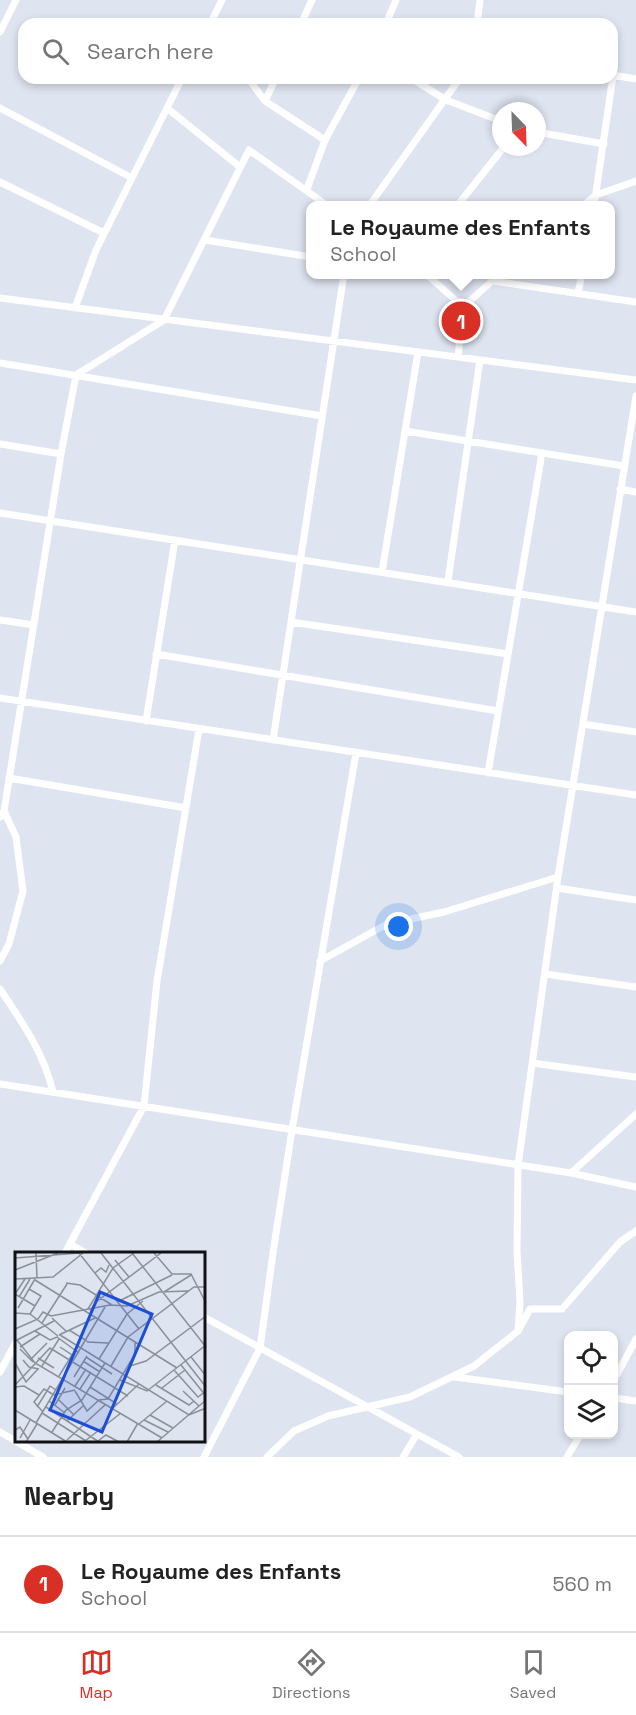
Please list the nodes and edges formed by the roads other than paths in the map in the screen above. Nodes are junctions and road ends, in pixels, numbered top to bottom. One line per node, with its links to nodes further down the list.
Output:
1 (16, 0): 10 (street)
2 (222, 0): 6 (street)
3 (312, 0): 7 (street)
4 (396, 0): 8 (street)
5 (480, 0): 9 (street)
6 (213, 18)
7 (304, 18)
8 (388, 18)
9 (478, 18)
10 (0, 32)
11 (618, 77): 12 (street)
12 (636, 79)
13 (179, 84): 23 (street)
14 (252, 84): 21 (street)
15 (273, 84): 21 (street)
16 (356, 84): 26 (street)
17 (421, 84): 20 (street)
18 (456, 84): 20 (street)
19 (611, 84): 27 (street)
20 (446, 99): 24 (street); 36 (street)
21 (265, 101): 26 (street)
22 (0, 108): 30 (street)
23 (167, 108): 29 (street); 30 (street)
24 (492, 117)
25 (546, 134): 27 (street)
26 (325, 140): 33 (street)
27 (604, 144): 34 (street)
28 (497, 156): 37 (street)
29 (240, 167): 33 (street); 41 (street)
30 (132, 178): 40 (street)
31 (636, 181): 34 (street)
32 (0, 182): 40 (street)
33 (307, 189): 35 (street)
34 (596, 195): 38 (street); 39 (street)
35 (322, 201)
36 (373, 201)
37 (461, 201)
38 (589, 201)
39 (595, 201)
40 (104, 233): 51 (street)
41 (205, 240): 42 (street); 52 (street)
42 (306, 256)
43 (343, 279): 53 (street)
44 (432, 279): 50 (street)
45 (581, 279): 47 (street)
46 (493, 281): 47 (street); 50 (street)
47 (578, 293): 49 (street)
48 (0, 298): 51 (street)
49 (636, 302)
50 (463, 307): 55 (street)
51 (75, 308): 52 (street)
52 (164, 320): 53 (street); 58 (street)
53 (333, 341): 54 (street); 61 (street)
54 (418, 352): 55 (street); 62 (street)
55 (458, 357): 56 (street)
56 (480, 360): 59 (street); 63 (street)
57 (0, 363): 58 (street)
58 (76, 375): 61 (street); 66 (street)
59 (636, 380)
60 (636, 396): 67 (street)
61 (322, 416): 73 (street)
62 (405, 431): 63 (street); 74 (street)
63 (469, 442): 65 (street); 75 (street)
64 (0, 444): 66 (street)
65 (542, 453): 67 (street); 76 (street)
66 (61, 454): 71 (street)
67 (624, 466): 68 (street)
68 (620, 489): 69 (street); 77 (street)
69 (636, 492)
70 (0, 513): 71 (street)
71 (50, 521): 72 (street); 81 (street)
72 (175, 540): 73 (street); 82 (street)
73 (300, 561): 74 (street); 80 (street)
74 (382, 572): 75 (street)
75 (448, 581): 76 (street)
76 (518, 592): 77 (street); 83 (street)
77 (603, 606): 78 (street); 89 (street)
78 (636, 612)
79 (0, 620): 81 (street)
80 (291, 622): 83 (street); 84 (street)
81 (34, 625): 86 (street)
82 (156, 654): 84 (street); 88 (street)
83 (508, 654): 87 (street)
84 (283, 675): 87 (street); 92 (street)
85 (0, 698): 86 (street)
86 (22, 702): 88 (street); 95 (street)
87 (498, 711): 94 (street)
88 (146, 721): 90 (street)
89 (583, 724): 91 (street); 96 (street)
90 (199, 729): 92 (street); 98 (street)
91 (636, 732)
92 (273, 740): 93 (street)
93 (356, 753): 94 (street); 104 (street)
94 (488, 773): 96 (street)
95 (9, 778): 98 (street); 99 (street)
96 (573, 786): 97 (street); 100 (street)
97 (636, 795)
98 (186, 808): 112 (street)
99 (2, 814): 103 (street)
100 (558, 877): 101 (street); 104 (street)
101 (557, 888): 102 (street); 105 (street)
102 (636, 900)
103 (0, 961)
104 (320, 961): 114 (street)
105 (545, 974): 106 (street); 108 (street)
106 (636, 987)
107 (0, 988): 111 (street)
108 (532, 1062): 109 (street); 115 (street)
109 (636, 1077)
110 (0, 1084): 111 (street)
111 (53, 1092): 112 (street)
112 (144, 1106): 114 (street); 119 (street)
113 (636, 1114): 116 (street)
114 (292, 1130): 115 (street); 126 (street)
115 (518, 1165): 116 (street); 123 (street)
116 (571, 1173): 117 (street)
117 (636, 1187)
118 (636, 1231): 123 (street)
119 (70, 1244): 120 (street); 121 (street)
120 (66, 1252)
121 (84, 1252)
122 (206, 1318): 126 (street)
123 (518, 1331): 129 (street)
124 (636, 1339): 128 (street)
125 (15, 1344): 127 (street)
126 (260, 1348): 133 (street); 140 (street)
127 (0, 1372)
128 (618, 1373)
129 (454, 1376): 130 (street); 133 (street)
130 (564, 1391)
131 (618, 1399): 132 (street)
132 (636, 1401)
133 (364, 1407): 135 (street); 141 (street)
134 (0, 1432): 137 (street)
135 (417, 1434): 142 (street); 143 (street)
136 (578, 1439): 144 (street)
137 (15, 1441)
138 (17, 1442): 139 (street)
139 (43, 1457)
140 (204, 1457)
141 (267, 1457)
142 (403, 1457)
143 (459, 1457)
144 (567, 1457)

